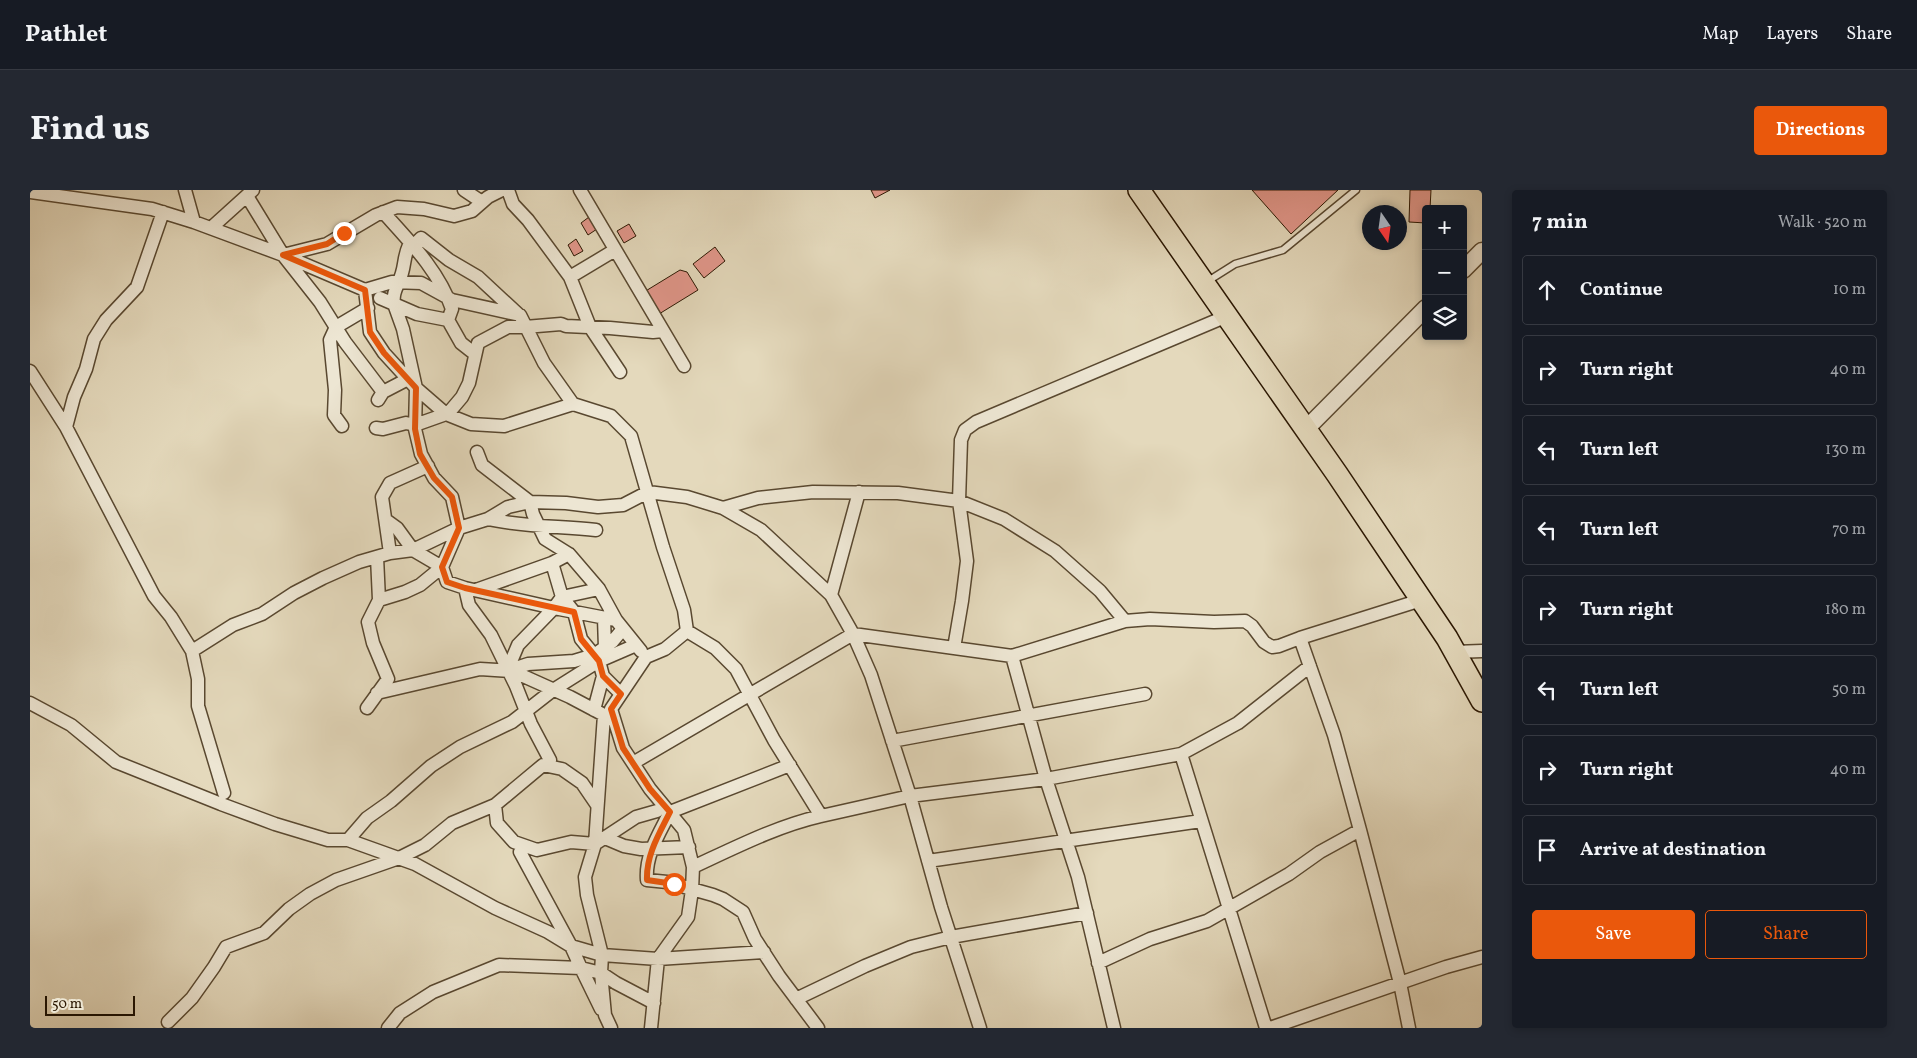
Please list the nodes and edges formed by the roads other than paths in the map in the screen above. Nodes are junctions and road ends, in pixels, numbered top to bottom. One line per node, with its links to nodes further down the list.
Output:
1 (185, 190): 14 (street)
2 (464, 190): 11 (street)
3 (502, 190): 11 (street)
4 (508, 190): 21 (street)
5 (580, 190): 17 (street)
6 (1139, 190): 23 (highway)
7 (1356, 190): 23 (lane)
8 (30, 192): 9 (street)
9 (54, 192): 12 (street)
10 (250, 193): 15 (street); 19 (street)
11 (482, 202): 13 (street)
12 (163, 212): 14 (street); 46 (street)
13 (383, 212): 16 (street); 19 (street)
14 (194, 222): 15 (street)
15 (211, 228): 19 (street)
16 (414, 245): 22 (street); 26 (street); 30 (street)
17 (615, 250): 21 (street); 36 (street)
18 (1482, 251): 20 (street)
19 (283, 255): 24 (street); 34 (street)
20 (1467, 266)
21 (570, 277): 33 (street)
22 (397, 282): 24 (street); 26 (street); 27 (street)
23 (1205, 283): 31 (highway)
24 (365, 290): 28 (street)
25 (380, 298): 27 (street)
26 (449, 298): 30 (street); 32 (street)
27 (394, 304): 32 (street); 41 (street)
28 (368, 308): 34 (street); 41 (street)
29 (1422, 312): 48 (street)
30 (520, 316): 35 (street)
31 (1227, 316): 48 (highway); 53 (street)
32 (448, 320): 37 (street)
33 (590, 326): 35 (street); 36 (street); 40 (street)
34 (336, 327): 41 (street); 45 (street)
35 (525, 328): 37 (street); 42 (street)
36 (663, 330): 38 (street)
37 (475, 354): 43 (street)
38 (684, 366)
39 (30, 371): 46 (street)
40 (620, 372)
41 (412, 384): 43 (street); 44 (street)
42 (573, 404): 43 (street); 51 (street)
43 (446, 414): 44 (street)
44 (415, 425): 47 (street); 50 (street)
45 (342, 426)
46 (66, 427): 82 (street)
47 (376, 428)
48 (1306, 430): 71 (highway)
49 (478, 452): 54 (street)
50 (428, 466): 57 (street); 59 (street)
51 (648, 492): 54 (street); 55 (street); 76 (street)
52 (858, 492): 53 (street); 55 (street); 68 (street)
53 (959, 501): 74 (street); 81 (street)
54 (530, 502): 56 (street); 58 (street)
55 (723, 508): 68 (street)
56 (488, 519): 58 (street); 59 (street)
57 (386, 520): 61 (street); 63 (street)
58 (539, 526): 60 (street); 62 (street)
59 (459, 528): 61 (street); 65 (street)
60 (596, 530)
61 (413, 550): 63 (street); 65 (street)
62 (569, 554): 64 (street); 67 (street)
63 (384, 555): 70 (street); 82 (street)
64 (552, 563): 66 (street); 69 (street)
65 (442, 567): 66 (street); 70 (street)
66 (470, 589): 72 (street); 89 (street)
67 (599, 590): 69 (street); 75 (street)
68 (831, 595): 77 (street)
69 (562, 596): 72 (street); 73 (street)
70 (379, 600): 92 (street)
71 (1420, 600): 78 (street); 84 (highway)
72 (554, 608): 73 (street); 89 (street)
73 (574, 612): 75 (street); 87 (street)
74 (1125, 621): 78 (street); 85 (street)
75 (614, 622): 79 (street); 80 (street); 80 (street)
76 (687, 631): 86 (street); 94 (street)
77 (852, 634): 81 (street); 94 (street); 102 (street)
78 (1300, 638): 88 (street)
79 (636, 644): 86 (street); 87 (street)
80 (605, 648): 87 (street)
81 (954, 648): 85 (street)
82 (192, 651): 108 (street)
83 (1482, 651): 84 (street)
84 (1454, 652): 96 (highway)
85 (1012, 656): 101 (street)
86 (646, 657): 93 (street)
87 (596, 658): 89 (street); 90 (street); 91 (street)
88 (1310, 666): 103 (street); 116 (street)
89 (507, 671): 91 (street); 92 (street); 99 (street)
90 (603, 676): 93 (street); 100 (street)
91 (553, 690): 99 (street); 100 (street)
92 (377, 693): 98 (street)
93 (621, 694): 105 (street)
94 (749, 694): 105 (street); 106 (street)
95 (1145, 694): 101 (street)
96 (1482, 702)
97 (30, 703): 117 (street)
98 (366, 708)
99 (527, 710): 104 (street); 117 (street)
100 (594, 710): 111 (street)
101 (1028, 714): 102 (street); 107 (street)
102 (892, 740): 109 (street)
103 (1181, 754): 107 (street); 115 (street)
104 (550, 760)
105 (633, 763): 113 (street)
106 (790, 765): 113 (street); 114 (street)
107 (1046, 779): 109 (street); 119 (street)
108 (224, 793)
109 (910, 796): 114 (street); 124 (street)
110 (495, 805): 111 (street); 118 (street); 123 (street)
111 (597, 805): 118 (street)
112 (657, 810): 118 (street)
113 (670, 812): 120 (street); 121 (street)
114 (821, 816): 125 (street)
115 (1201, 821): 119 (street); 127 (street)
116 (1360, 830): 127 (street); 138 (street)
117 (348, 840): 123 (street)
118 (600, 841): 120 (street); 132 (street)
119 (1066, 841): 124 (street); 128 (street)
120 (652, 847): 121 (street); 126 (street)
121 (689, 847): 125 (street)
122 (520, 852): 130 (street)
123 (399, 858): 130 (street); 142 (street)
124 (928, 861): 129 (street)
125 (693, 867): 126 (street)
126 (692, 890): 131 (street); 134 (street)
127 (1229, 909): 135 (street); 149 (street)
128 (1087, 913): 129 (street); 135 (street)
129 (951, 937): 139 (street); 147 (street)
130 (571, 946): 132 (street); 136 (street)
131 (764, 952): 134 (street); 139 (street)
132 (602, 955): 134 (street); 137 (street)
133 (1482, 957): 138 (street)
134 (658, 958): 140 (street)
135 (1098, 963): 148 (street)
136 (581, 968): 137 (street); 141 (street); 143 (street)
137 (602, 973): 140 (street); 141 (street)
138 (1400, 983): 150 (street); 151 (street)
139 (796, 999): 146 (street)
140 (654, 1003): 145 (street)
141 (605, 1015): 144 (street)
142 (168, 1022)
143 (388, 1028)
144 (611, 1028)
145 (651, 1028)
146 (818, 1028)
147 (980, 1028)
148 (1114, 1028)
149 (1266, 1028)
150 (1270, 1028)
151 (1408, 1028)

